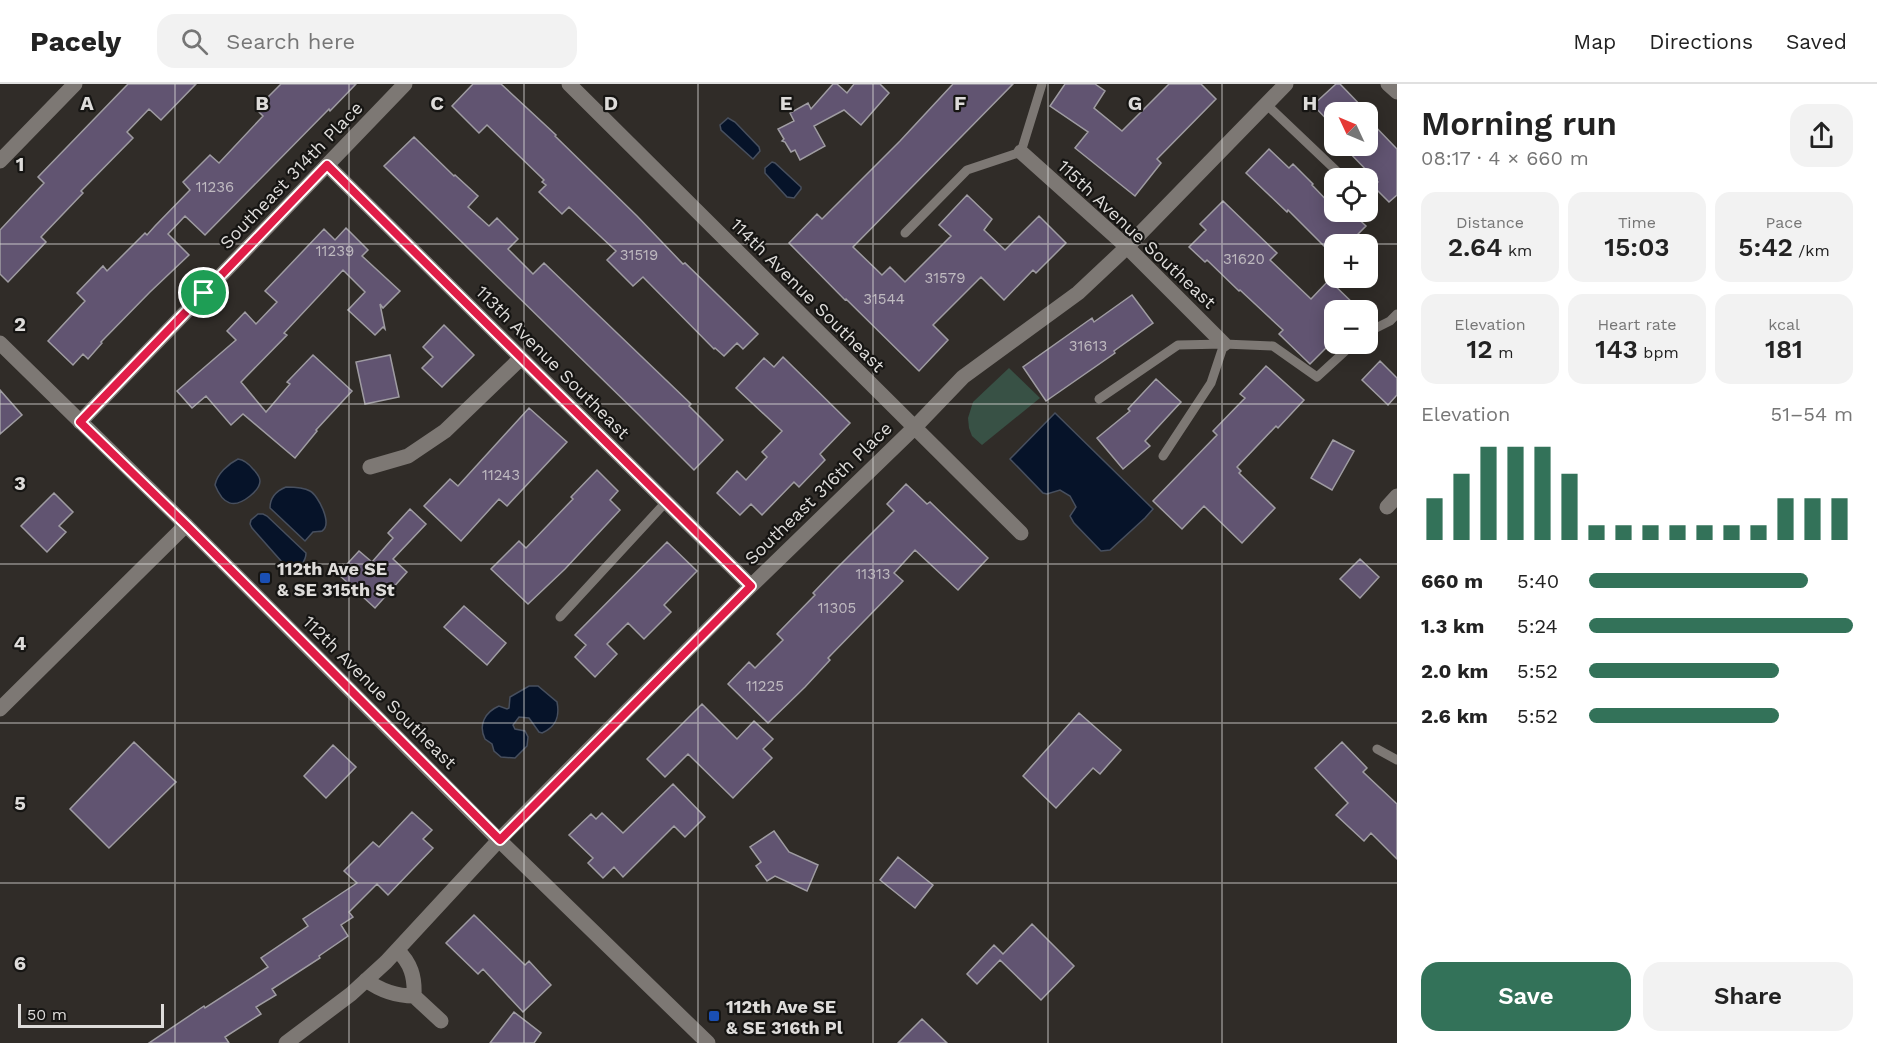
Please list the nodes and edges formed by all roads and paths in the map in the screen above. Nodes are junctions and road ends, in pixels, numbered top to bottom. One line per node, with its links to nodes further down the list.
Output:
1 (75, 84): 10 (street)
2 (405, 84): 11 (street, Southeast 314th Place)
3 (1042, 84): 9 (lane)
4 (1286, 84): 8 (street, Southeast 316th Place)
5 (1388, 84): 7 (street)
6 (576, 86): 23 (street, 114th Avenue Southeast)
7 (1397, 92)
8 (1266, 104): 12 (lane); 14 (street, Southeast 316th Place)
9 (1021, 152): 13 (lane); 14 (street, 115th Avenue Southeast)
10 (0, 161)
11 (327, 165): 20 (street, 113th Avenue Southeast); 22 (street, Southeast 314th Place)
12 (1333, 168)
13 (904, 232)
14 (1127, 247): 18 (street, 115th Avenue Southeast); 23 (street, Southeast 316th Place)
15 (1397, 314): 16 (lane)
16 (1378, 327)
17 (0, 343): 22 (street, 112th Avenue Southeast)
18 (1224, 344): 19 (lane); 21 (lane); 24 (lane)
19 (1342, 354)
20 (521, 358): 25 (street); 26 (street, 113th Avenue Southeast)
21 (1098, 399)
22 (80, 422): 27 (street, 112th Avenue Southeast)
23 (914, 428): 28 (street, 114th Avenue Southeast); 29 (street, Southeast 316th Place)
24 (1163, 456)
25 (370, 467)
26 (666, 502): 29 (street, 113th Avenue Southeast); 30 (lane)
27 (186, 525): 31 (street); 34 (street, 112th Avenue Southeast)
28 (1022, 533)
29 (751, 586): 34 (street, Southeast 316th Place)
30 (560, 617)
31 (0, 709)
32 (1377, 749): 33 (lane)
33 (1397, 760)
34 (500, 840): 35 (street, Southeast 316th Place); 40 (street, 112th Avenue Southeast)
35 (397, 950): 36 (street, Southeast 316th Place); 37 (street)
36 (366, 980): 37 (street); 39 (street, Southeast 316th Place)
37 (414, 996): 38 (street)
38 (441, 1021)
39 (286, 1043)
40 (708, 1043)

